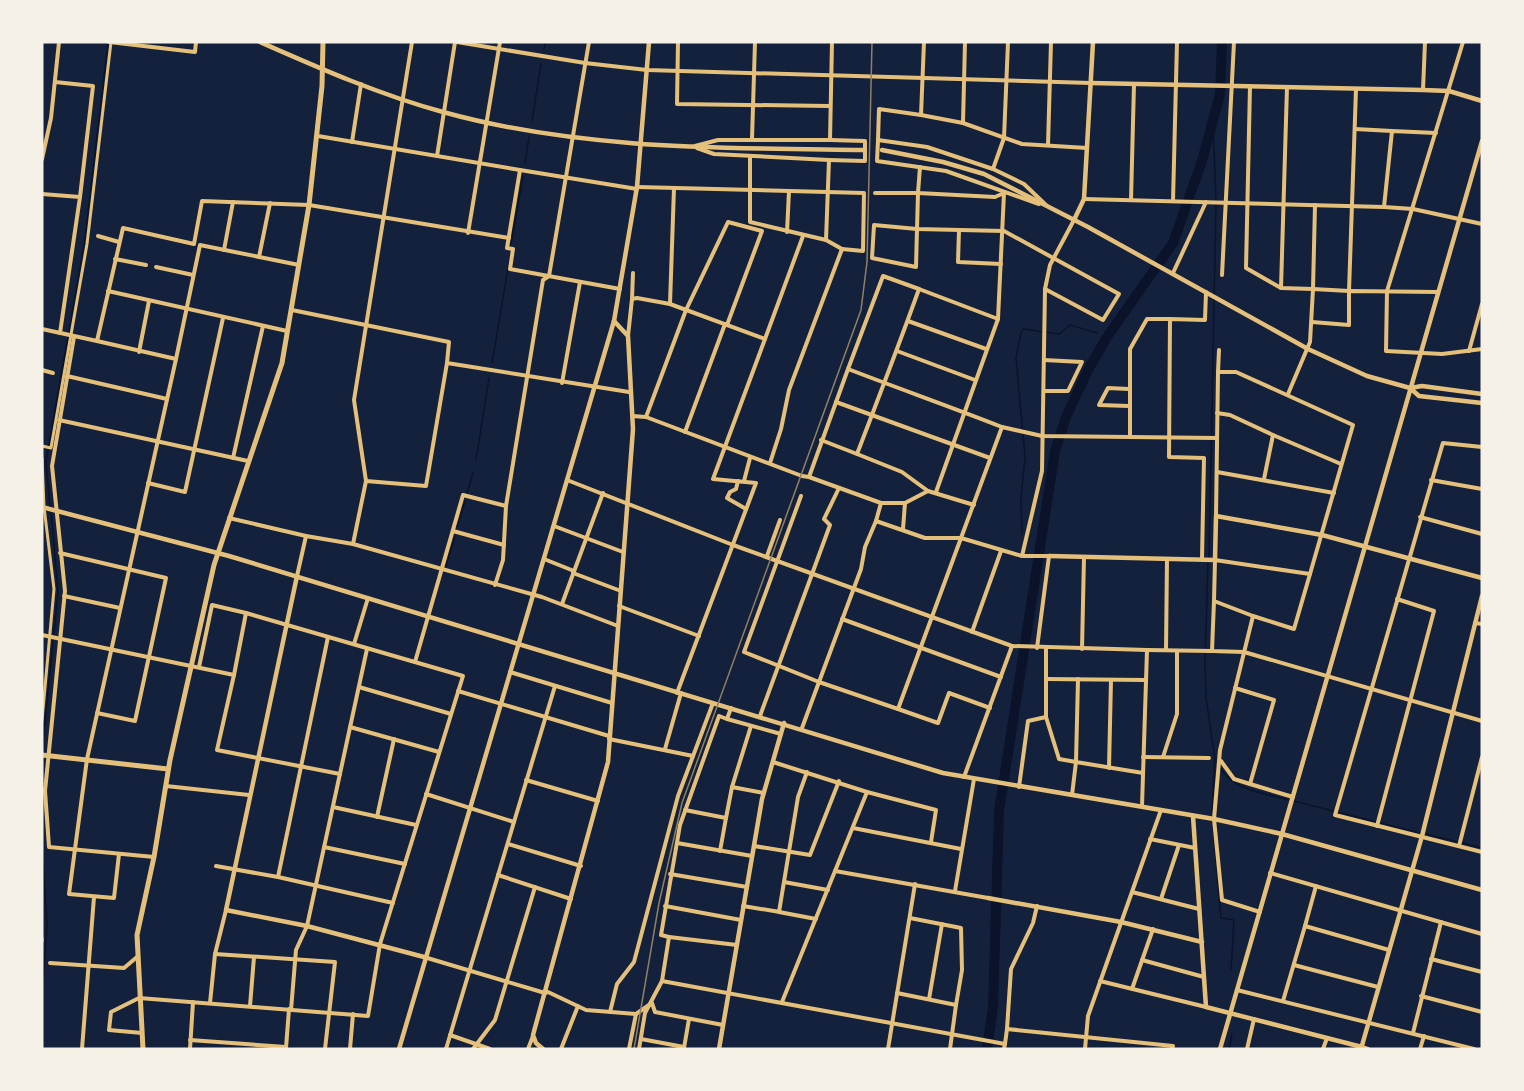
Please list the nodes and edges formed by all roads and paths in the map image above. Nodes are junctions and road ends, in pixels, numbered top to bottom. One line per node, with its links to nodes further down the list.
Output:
1 (59, 42): 34 (street)
2 (110, 42): 3 (street); 169 (street)
3 (196, 42)
4 (260, 42): 25 (street)
5 (323, 42): 25 (main road)
6 (412, 42): 45 (street)
7 (456, 42): 23 (street); 49 (street)
8 (500, 42): 23 (street)
9 (589, 42): 24 (street)
10 (649, 42): 26 (street)
11 (678, 42): 27 (street)
12 (755, 42): 28 (street)
13 (832, 42): 29 (street)
14 (924, 42): 30 (street)
15 (965, 42): 31 (street)
16 (1008, 42): 32 (street)
17 (1051, 42): 33 (street)
18 (1093, 42): 35 (street)
19 (1177, 42): 38 (street)
20 (1234, 42): 39 (street)
21 (1425, 42): 43 (street)
22 (1463, 42): 44 (street)
23 (498, 49): 24 (street); 53 (street)
24 (585, 63): 26 (street); 59 (street)
25 (322, 70): 36 (street); 58 (main road)
26 (647, 70): 27 (street); 67 (street)
27 (677, 70): 28 (street); 47 (street)
28 (753, 73): 29 (street); 47 (street)
29 (831, 75): 30 (street); 48 (street)
30 (923, 77): 31 (street); 50 (street)
31 (964, 78): 32 (street); 54 (street)
32 (1007, 80): 33 (street); 60 (street)
33 (1050, 81): 35 (street); 66 (street)
34 (55, 82): 52 (street); 91 (street)
35 (1091, 83): 37 (street); 69 (street)
36 (361, 84): 45 (street); 65 (street)
37 (1134, 84): 38 (street); 93 (street)
38 (1176, 84): 39 (street); 94 (street)
39 (1231, 85): 40 (street); 98 (street)
40 (1250, 86): 41 (street); 99 (street)
41 (1287, 87): 42 (street); 101 (street)
42 (1356, 88): 43 (street); 55 (street)
43 (1423, 90): 44 (street)
44 (1449, 91): 46 (street); 57 (street)
45 (402, 100): 49 (street); 70 (street)
46 (1482, 100)
47 (753, 105): 48 (street); 61 (street)
48 (829, 106): 62 (street)
49 (444, 113): 53 (street); 73 (street)
50 (921, 115): 54 (street); 63 (street)
51 (42, 117): 52 (street)
52 (51, 118): 75 (street)
53 (486, 122): 59 (street); 77 (street)
54 (963, 123): 60 (street)
55 (1355, 129): 56 (street); 104 (street)
56 (1392, 131): 57 (street); 105 (street)
57 (1436, 133): 106 (street)
58 (318, 136): 65 (street); 100 (main road)
59 (573, 136): 67 (street); 81 (street)
60 (1004, 138): 66 (street); 79 (street)
61 (752, 139): 62 (street); 68 (street)
62 (830, 140): 76 (street)
63 (878, 140): 78 (street); 79 (street)
64 (1482, 141): 108 (street)
65 (352, 142): 70 (street)
66 (1048, 145): 69 (street)
67 (641, 146): 68 (street); 82 (street)
68 (693, 146): 71 (street); 74 (street)
69 (1088, 148): 92 (street)
70 (395, 150): 73 (street); 107 (street)
71 (863, 150)
72 (882, 150): 103 (street)
73 (437, 156): 77 (street)
74 (750, 156): 76 (street); 84 (street)
75 (42, 159)
76 (829, 160): 86 (street)
77 (480, 163): 80 (street); 117 (street)
78 (920, 167): 88 (street); 89 (street)
79 (993, 168): 103 (street)
80 (520, 170): 81 (street); 120 (street)
81 (566, 178): 82 (street); 138 (street)
82 (637, 188): 83 (street); 141 (street)
83 (674, 188): 84 (street); 152 (street)
84 (750, 190): 85 (street); 110 (street)
85 (789, 191): 86 (street); 116 (street)
86 (829, 192): 121 (street); 125 (street)
87 (875, 193): 88 (street)
88 (918, 193): 89 (street); 113 (street)
89 (1004, 193): 103 (street); 115 (street)
90 (42, 194): 91 (street)
91 (80, 197): 168 (street)
92 (1084, 199): 93 (street); 109 (street)
93 (1131, 200): 94 (street)
94 (1173, 201): 96 (street)
95 (233, 202): 97 (street); 123 (street); 126 (street)
96 (1204, 202): 98 (street); 135 (street)
97 (270, 203): 100 (street); 127 (street)
98 (1223, 203): 99 (street); 137 (street)
99 (1247, 204): 101 (street); 140 (street)
100 (309, 205): 107 (street); 131 (main road)
101 (1284, 205): 102 (street); 140 (street)
102 (1314, 205): 104 (street); 143 (street)
103 (1047, 206): 109 (street)
104 (1352, 206): 105 (street); 146 (street)
105 (1384, 207): 106 (street)
106 (1413, 209): 108 (street); 147 (street)
107 (384, 219): 117 (street); 165 (street)
108 (1459, 219): 111 (street); 148 (street)
109 (1074, 220): 129 (street); 135 (street)
110 (750, 222): 112 (street); 116 (street)
111 (1482, 224)
112 (748, 228): 156 (street); 163 (street)
113 (917, 229): 113 (street); 114 (street)
114 (959, 230): 115 (street); 130 (street)
115 (1004, 231): 129 (street); 130 (street)
116 (787, 232): 119 (street)
117 (468, 233): 120 (street)
118 (98, 236): 122 (street)
119 (804, 236): 121 (street); 171 (street)
120 (508, 238): 138 (street)
121 (826, 240): 125 (street)
122 (119, 242): 123 (street); 128 (street)
123 (194, 244): 124 (street)
124 (200, 245): 126 (street); 136 (street)
125 (842, 249): 230 (street)
126 (224, 250): 127 (street)
127 (259, 257): 131 (street)
128 (116, 259): 132 (street); 145 (street)
129 (1053, 259): 142 (street); 142 (street)
130 (1001, 264): 158 (street)
131 (299, 265): 155 (main road)
132 (146, 266)
133 (156, 267): 136 (street)
134 (633, 273): 150 (street)
135 (1173, 273): 149 (street)
136 (193, 275): 154 (street)
137 (1222, 275)
138 (549, 276): 139 (street); 189 (street)
139 (580, 282): 141 (street); 191 (street)
140 (1281, 288): 143 (street)
141 (620, 289): 160 (street)
142 (1045, 289): 182 (street)
143 (1313, 289): 146 (street); 162 (street)
144 (919, 290): 158 (street); 161 (street); 184 (street)
145 (108, 291): 151 (street); 172 (street)
146 (1349, 291): 147 (street); 162 (street)
147 (1387, 291): 148 (street); 180 (street)
148 (1438, 292): 180 (street)
149 (1207, 293): 159 (street); 174 (street)
150 (632, 299): 152 (street); 170 (street)
151 (149, 301): 154 (street); 179 (street)
152 (670, 304): 156 (street)
153 (1482, 304): 178 (street)
154 (186, 310): 157 (street); 181 (street)
155 (292, 310): 165 (street); 167 (main road)
156 (686, 310): 163 (street); 208 (street)
157 (223, 318): 164 (street); 223 (street)
158 (998, 319): 173 (street)
159 (1170, 319): 195 (street); 215 (street)
160 (614, 321): 170 (street); 193 (street)
161 (908, 321): 173 (street); 177 (street)
162 (1312, 322): 174 (street)
163 (726, 324): 171 (street); 211 (street)
164 (263, 326): 167 (street); 226 (street)
165 (366, 327): 183 (street); 237 (street)
166 (42, 329): 168 (street)
167 (288, 332): 229 (main road)
168 (62, 333): 169 (street)
169 (71, 336): 172 (street); 188 (street); 220 (street)
170 (628, 336): 197 (street)
171 (765, 339): 221 (street)
172 (97, 341): 179 (street)
173 (986, 349): 190 (street)
174 (1308, 349): 194 (street); 198 (street)
175 (1482, 349): 178 (street)
176 (1219, 350): 186 (street)
177 (897, 351): 190 (street); 192 (street)
178 (1469, 351): 180 (street)
179 (138, 352): 181 (street)
180 (1421, 354): 194 (street)
181 (176, 359): 200 (street)
182 (1044, 360): 196 (street); 196 (street)
183 (447, 363): 189 (street); 237 (street)
184 (849, 369): 192 (street); 201 (street)
185 (42, 370): 187 (street)
186 (1218, 372): 198 (street); 205 (street)
187 (53, 373)
188 (67, 376): 200 (street); 209 (street)
189 (527, 377): 191 (street); 252 (street)
190 (975, 380): 204 (street)
191 (562, 383): 193 (street)
192 (884, 383): 204 (street); 206 (street)
193 (595, 388): 197 (street); 235 (street)
194 (1410, 388): 199 (street); 202 (street); 272 (street)
195 (1129, 389): 203 (street); 203 (street)
196 (1045, 391): 213 (street)
197 (629, 392): 207 (street)
198 (1288, 394): 231 (street)
199 (1482, 394)
200 (167, 399): 218 (street)
201 (836, 402): 206 (street); 217 (street)
202 (1482, 403)
203 (1130, 406): 214 (street)
204 (963, 411): 210 (street); 219 (street)
205 (1217, 413): 212 (street); 216 (street)
206 (872, 414): 219 (street); 224 (street)
207 (632, 416): 208 (street); 248 (street)
208 (646, 417): 211 (street)
209 (59, 420): 218 (street); 253 (street)
210 (1002, 427): 213 (street); 228 (street)
211 (685, 432): 221 (street)
212 (1273, 435): 231 (street); 234 (street)
213 (1042, 436): 214 (street); 278 (street)
214 (1130, 436): 215 (street)
215 (1168, 437): 216 (street); 284 (street)
216 (1216, 438): 232 (street)
217 (821, 440): 224 (street); 233 (street)
218 (156, 443): 223 (street); 240 (street)
219 (951, 444): 228 (street); 244 (street)
220 (43, 446)
221 (724, 446): 227 (street); 238 (street)
222 (1482, 447): 236 (street)
223 (194, 450): 226 (street); 240 (street)
224 (857, 454): 243 (street)
225 (42, 458): 253 (street)
226 (233, 458): 229 (street)
227 (750, 458): 230 (street); 239 (street)
228 (990, 458): 251 (street)
229 (248, 461): 256 (main road)
230 (770, 464): 233 (street)
231 (1341, 464): 246 (street)
232 (1217, 472): 234 (street); 255 (street)
233 (809, 477): 241 (street)
234 (1264, 479): 246 (street)
235 (567, 480): 245 (street); 260 (street)
236 (1431, 480): 242 (street); 257 (street)
237 (366, 481): 269 (street)
238 (738, 481): 239 (street); 254 (street)
239 (744, 481): 254 (street)
240 (148, 483): 262 (street)
241 (839, 488): 249 (street); 290 (street)
242 (1482, 489)
243 (928, 491): 244 (street); 250 (street)
244 (936, 492): 251 (street)
245 (603, 493): 248 (street); 267 (street)
246 (1334, 493): 265 (street)
247 (801, 496): 286 (street)
248 (627, 502): 271 (street); 274 (street)
249 (881, 503): 250 (street); 259 (street)
250 (905, 503): 261 (street)
251 (974, 505): 268 (street)
252 (506, 506): 263 (street); 270 (street)
253 (48, 508): 262 (street); 275 (street); 317 (street)
254 (747, 509): 271 (street)
255 (1216, 516): 265 (street); 285 (street)
256 (229, 518): 266 (street); 276 (main road)
257 (1420, 518): 264 (street); 281 (street)
258 (780, 520): 277 (street)
259 (876, 521): 261 (street); 295 (street)
260 (554, 526): 267 (street); 282 (street)
261 (903, 529): 268 (street)
262 (137, 530): 276 (street); 287 (street)
263 (453, 531): 270 (street); 288 (street)
264 (1482, 534)
265 (1322, 535): 272 (street); 291 (street)
266 (306, 536): 269 (street); 292 (street)
267 (586, 538): 274 (street); 289 (street)
268 (961, 538): 273 (street); 309 (street)
269 (353, 544): 288 (street)
270 (504, 545): 294 (street)
271 (733, 545): 277 (street); 318 (street)
272 (1366, 546): 281 (street); 342 (street)
273 (1001, 551): 278 (street); 315 (street)
274 (623, 552): 296 (street)
275 (60, 553): 287 (street); 298 (street)
276 (218, 553): 292 (street); 336 (main road)
277 (767, 556): 286 (street)
278 (1025, 556): 279 (street)
279 (1049, 556): 280 (street); 325 (street)
280 (1084, 556): 283 (street); 328 (street)
281 (1408, 558): 293 (street); 301 (street)
282 (544, 559): 289 (street); 297 (street)
283 (1167, 559): 284 (street); 330 (street)
284 (1204, 559): 285 (street)
285 (1213, 560): 291 (street); 302 (street)
286 (777, 561): 290 (street); 337 (street)
287 (128, 568): 305 (street); 334 (street)
288 (441, 570): 294 (street); 308 (street)
289 (574, 572): 296 (street); 303 (street)
290 (813, 573): 295 (street); 337 (street)
291 (1310, 574): 307 (street)
292 (297, 576): 300 (street); 311 (street)
293 (1482, 578)
294 (495, 585): 297 (street)
295 (852, 588): 309 (street); 310 (street)
296 (621, 591): 304 (street)
297 (533, 595): 303 (street); 321 (street)
298 (64, 596): 305 (street); 317 (street)
299 (1482, 596): 312 (street)
300 (368, 598): 308 (street); 320 (street)
301 (1397, 598): 352 (street); 355 (street)
302 (1214, 601): 307 (street); 332 (street)
303 (562, 604): 314 (street)
304 (619, 606): 314 (street); 318 (street)
305 (120, 608): 324 (street)
306 (246, 613): 311 (street); 338 (street); 340 (street)
307 (1253, 616): 333 (street)
308 (428, 617): 321 (street); 335 (street)
309 (931, 617): 315 (street); 323 (street)
310 (842, 619): 323 (street); 348 (street)
311 (286, 623): 319 (street); 384 (street)
312 (1475, 623): 313 (street); 363 (street)
313 (1482, 624)
314 (618, 626): 341 (street)
315 (972, 632): 322 (street)
316 (42, 635): 317 (street)
317 (54, 636): 324 (street); 369 (street); 380 (street)
318 (699, 636): 354 (street)
319 (328, 637): 320 (street); 392 (street)
320 (354, 644): 327 (street)
321 (518, 644): 339 (street); 341 (street)
322 (1012, 646): 325 (street); 343 (street)
323 (921, 647): 343 (street); 361 (street)
324 (112, 648): 334 (street); 362 (street)
325 (1037, 648): 326 (street)
326 (1046, 648): 328 (street); 344 (street)
327 (367, 649): 335 (street); 350 (street)
328 (1083, 649): 329 (street)
329 (1147, 650): 330 (street); 347 (street)
330 (1166, 650): 331 (street)
331 (1177, 651): 332 (street); 382 (street)
332 (1210, 651): 333 (street)
333 (1244, 652): 342 (street); 351 (street)
334 (150, 656): 336 (street); 362 (street)
335 (415, 662): 353 (street)
336 (190, 665): 338 (street); 394 (main road)
337 (778, 665): 348 (street); 365 (street)
338 (200, 667): 340 (street)
339 (510, 672): 349 (street); 358 (street)
340 (234, 675): 384 (street)
341 (614, 675): 354 (street); 356 (street)
342 (1328, 676): 352 (street); 411 (street)
343 (1001, 677): 360 (street)
344 (1046, 679): 345 (street); 366 (street)
345 (1078, 679): 346 (street); 390 (street)
346 (1111, 680): 347 (street); 393 (street)
347 (1145, 681): 385 (street)
348 (819, 682): 361 (street); 374 (street)
349 (555, 686): 356 (street); 367 (street)
350 (359, 687): 364 (street); 373 (street)
351 (1235, 688): 388 (street); 402 (street)
352 (1372, 688): 355 (street); 424 (street)
353 (458, 691): 358 (street); 364 (street)
354 (679, 693): 357 (street); 378 (street)
355 (1411, 702): 363 (street); 424 (street)
356 (612, 703): 376 (street)
357 (713, 703): 359 (street); 381 (street)
358 (500, 704): 367 (street); 415 (street)
359 (730, 708): 365 (street); 368 (street)
360 (990, 708): 361 (street); 398 (street)
361 (898, 709)
362 (97, 713): 387 (street)
363 (1452, 713): 370 (street); 427 (street)
364 (451, 714): 379 (street)
365 (760, 716): 371 (street)
366 (1046, 717): 390 (street); 404 (street)
367 (546, 718): 376 (street); 400 (street)
368 (727, 719): 372 (street); 416 (street)
369 (42, 720)
370 (1482, 722)
371 (784, 723): 374 (street); 375 (street)
372 (751, 726): 375 (street); 405 (street)
373 (350, 727): 377 (street); 397 (street)
374 (802, 728): 398 (street)
375 (781, 734): 389 (street)
376 (609, 738): 378 (street); 412 (street)
377 (394, 739): 379 (street); 419 (street)
378 (664, 749): 381 (street)
379 (439, 752): 407 (street)
380 (45, 755): 387 (main road); 438 (street)
381 (693, 756): 528 (street)
382 (1163, 757): 385 (street); 386 (street)
383 (1482, 757): 391 (street)
384 (258, 758): 392 (street); 409 (street)
385 (1143, 758): 396 (street)
386 (1209, 758)
387 (87, 759): 394 (main road); 438 (street)
388 (1221, 760): 402 (street); 421 (street)
389 (773, 762): 395 (street); 408 (street)
390 (1076, 762): 393 (street); 410 (street)
391 (1481, 763): 434 (street)
392 (302, 767): 397 (street); 454 (street)
393 (1109, 768): 396 (street)
394 (168, 769): 403 (main road)
395 (807, 772): 401 (street); 440 (street)
396 (1143, 773): 413 (street)
397 (340, 774): 414 (street)
398 (964, 777): 399 (street)
399 (974, 779): 404 (street); 437 (street)
400 (526, 780): 412 (street); 422 (street)
401 (839, 781): 406 (street); 440 (street)
402 (1250, 784): 411 (street)
403 (166, 786): 409 (street); 444 (main road)
404 (1018, 786): 410 (street)
405 (732, 787): 408 (street); 420 (street)
406 (867, 792): 425 (street); 429 (street)
407 (426, 794): 415 (street); 423 (street)
408 (764, 794): 433 (street)
409 (249, 795): 448 (street)
410 (1072, 796): 413 (street)
411 (1293, 797): 426 (street)
412 (599, 801): 447 (street)
413 (1142, 806): 417 (street)
414 (333, 807): 419 (street); 435 (street)
415 (469, 808): 422 (street); 496 (street)
416 (685, 810): 420 (street); 430 (street)
417 (1161, 810): 418 (street); 428 (street)
418 (1193, 816): 421 (street); 436 (street)
419 (377, 817): 423 (street)
420 (726, 818): 439 (street)
421 (1213, 819): 426 (street); 477 (street)
422 (514, 822): 431 (street)
423 (416, 825): 445 (street)
424 (1377, 826): 427 (street)
425 (853, 828): 429 (street); 449 (street)
426 (1282, 834): 450 (street); 451 (street)
427 (1422, 836): 434 (street); 450 (street)
428 (1150, 839): 432 (street); 464 (street)
429 (931, 842): 437 (street)
430 (676, 843): 439 (street); 452 (street)
431 (508, 844): 447 (street); 453 (street)
432 (1179, 845): 436 (street); 468 (street)
433 (754, 846): 440 (street); 443 (street)
434 (1459, 846): 441 (street)
435 (324, 848): 445 (street); 457 (street)
436 (1196, 848): 473 (street)
437 (961, 849): 463 (street)
438 (77, 850): 442 (street); 465 (street)
439 (720, 851): 443 (street)
440 (789, 852): 455 (street)
441 (1482, 852)
442 (119, 854): 444 (street); 465 (street)
443 (752, 856): 460 (street)
444 (154, 857): 494 (main road)
445 (405, 864): 469 (street)
446 (216, 866): 448 (street)
447 (581, 866): 467 (street)
448 (235, 869): 454 (street); 474 (street)
449 (835, 871): 456 (street); 461 (street)
450 (1413, 871): 462 (street); 475 (street)
451 (1270, 873): 458 (street); 477 (street)
452 (670, 874): 460 (street); 470 (street)
453 (498, 876): 459 (street); 503 (street)
454 (278, 877): 457 (street)
455 (784, 882): 461 (street); 476 (street)
456 (915, 884): 463 (street); 478 (street)
457 (316, 885): 469 (street); 484 (street)
458 (1316, 886): 475 (street); 485 (street)
459 (535, 887): 467 (street); 508 (street)
460 (747, 887): 471 (street)
461 (828, 890): 479 (street)
462 (1482, 890)
463 (955, 891): 466 (street)
464 (1132, 892): 468 (street); 481 (street)
465 (94, 897): 501 (street)
466 (988, 898): 472 (street)
467 (572, 899): 512 (street)
468 (1161, 899): 473 (street)
469 (393, 903): 490 (street)
470 (665, 906): 480 (street); 488 (street)
471 (743, 906): 476 (street); 480 (street)
472 (1037, 906): 481 (street); 539 (street)
473 (1199, 909): 489 (street)
474 (226, 910): 484 (street); 493 (street)
475 (1401, 910): 482 (street); 492 (street)
476 (781, 912): 479 (street)
477 (1260, 912): 511 (street)
478 (910, 918): 483 (street); 514 (street)
479 (816, 919): 520 (street)
480 (741, 920): 491 (street)
481 (1121, 922): 486 (street); 507 (street)
482 (1441, 922): 487 (street); 497 (street)
483 (942, 924): 517 (street); 523 (street)
484 (307, 926): 490 (street); 498 (street)
485 (1305, 926): 492 (street); 502 (street)
486 (1153, 930): 489 (street); 499 (street)
487 (1482, 934)
488 (669, 937): 491 (street); 506 (street)
489 (1202, 942): 505 (street)
490 (380, 944): 496 (street); 532 (street)
491 (737, 945): 513 (street)
492 (1389, 950): 509 (street)
493 (215, 954): 495 (street); 521 (street)
494 (137, 957): 501 (street); 516 (main road)
495 (254, 957): 498 (street); 524 (street)
496 (424, 957): 503 (street); 560 (street)
497 (1431, 959): 504 (street); 515 (street)
498 (295, 960): 527 (street); 530 (street)
499 (1142, 960): 505 (street); 510 (street)
500 (50, 963): 501 (street)
501 (87, 965): 555 (street)
502 (1294, 965): 509 (street); 518 (street)
503 (468, 971): 508 (street); 542 (street)
504 (1482, 972)
505 (1204, 977): 526 (street)
506 (662, 981): 513 (street); 522 (street)
507 (1100, 981): 510 (street); 545 (street)
508 (506, 982): 512 (street); 550 (street)
509 (1378, 987): 537 (street)
510 (1132, 989): 526 (street)
511 (1237, 990): 518 (street); 531 (street)
512 (545, 993): 525 (street); 543 (street)
513 (729, 993): 520 (street); 538 (street)
514 (897, 993): 517 (street); 536 (street)
515 (1421, 996): 529 (street); 541 (street)
516 (139, 998): 519 (street); 540 (main road); 540 (street)
517 (929, 999): 523 (street)
518 (1283, 1001): 537 (street)
519 (193, 1002): 521 (street); 549 (street)
520 (782, 1002): 536 (street)
521 (210, 1003): 524 (street)
522 (652, 1003): 533 (street); 534 (street); 548 (street)
523 (956, 1005): 544 (street)
524 (250, 1006): 527 (street)
525 (578, 1006): 528 (street); 566 (street)
526 (1206, 1007): 531 (street)
527 (290, 1010): 530 (street); 552 (street)
528 (610, 1012): 533 (street)
529 (1482, 1012)
530 (329, 1013): 532 (street); 558 (street)
531 (1230, 1013): 535 (street); 574 (street)
532 (353, 1014): 559 (street)
533 (636, 1014): 567 (street)
534 (689, 1019): 538 (street); 553 (street)
535 (1254, 1019): 547 (street); 575 (street)
536 (891, 1024): 544 (street); 570 (street)
537 (1367, 1024): 541 (street); 554 (street)
538 (723, 1025): 569 (street)
539 (1007, 1029): 545 (street); 551 (street)
540 (142, 1033): 556 (main road)
541 (1413, 1033): 546 (street)
542 (450, 1035): 550 (street); 561 (street)
543 (533, 1035): 564 (street); 565 (street)
544 (952, 1035): 551 (street); 571 (street)
545 (1086, 1036): 572 (street); 573 (street)
546 (1424, 1036): 578 (street); 579 (street)
547 (1327, 1038): 554 (street); 576 (street)
548 (641, 1039): 553 (street); 568 (street)
549 (190, 1040): 552 (street); 557 (street)
550 (477, 1044): 562 (street); 563 (street)
551 (1004, 1045)
552 (286, 1048)
553 (684, 1048)
554 (1361, 1048): 577 (street)
555 (82, 1049)
556 (143, 1049)
557 (190, 1049)
558 (325, 1049)
559 (350, 1049)
560 (399, 1049)
561 (446, 1049)
562 (473, 1049)
563 (490, 1049)
564 (528, 1049)
565 (543, 1049)
566 (561, 1049)
567 (629, 1049)
568 (639, 1049)
569 (719, 1049)
570 (888, 1049)
571 (950, 1049)
572 (1085, 1049)
573 (1172, 1049)
574 (1220, 1049)
575 (1247, 1049)
576 (1323, 1049)
577 (1368, 1049)
578 (1420, 1049)
579 (1474, 1049)

